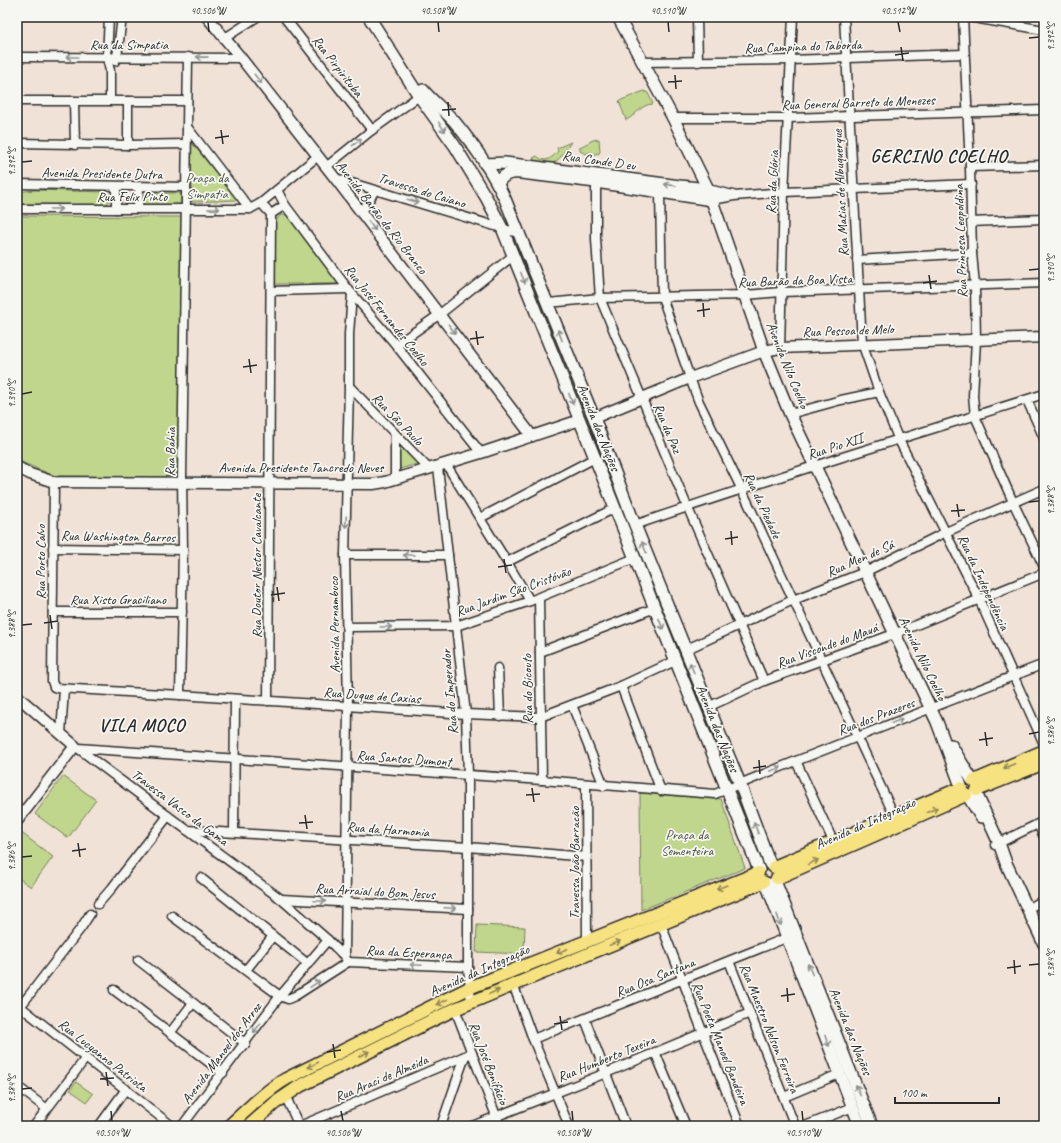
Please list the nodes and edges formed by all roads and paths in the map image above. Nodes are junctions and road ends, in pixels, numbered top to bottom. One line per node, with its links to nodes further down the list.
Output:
1 (109, 17): 18 (street)
2 (122, 17): 19 (street)
3 (207, 17): 15 (street, Avenida Barão do Rio Branco)
4 (257, 17): 15 (street)
5 (284, 17): 39 (street, Rua Pirpirituba)
6 (368, 17): 27 (main road, Avenida das Nações)
7 (375, 17): 45 (main road, Avenida das Nações)
8 (618, 17): 24 (main road, Avenida Nilo Coelho)
9 (697, 17): 25 (street)
10 (793, 17): 23 (street, Rua da Glória)
11 (844, 17): 22 (street, Rua Matias de Albuquerque)
12 (964, 17): 16 (street, Rua Princesa Leopoldina)
13 (968, 17): 14 (street)
14 (1044, 30)
15 (225, 38): 21 (street, Avenida Barão do Rio Branco)
16 (964, 54): 22 (street, Rua Campina do Taborda); 34 (street, Rua Princesa Leopoldina)
17 (17, 57): 18 (street, Rua da Simpatia, one-way to 17)
18 (108, 57): 19 (street, Rua da Simpatia); 26 (street)
19 (117, 57): 20 (street, Rua da Simpatia); 26 (street)
20 (188, 57): 21 (street, Rua da Simpatia, one-way to 20); 29 (street, Rua Bahia)
21 (241, 58): 44 (street, Avenida Barão do Rio Branco, one-way to 44)
22 (846, 58): 23 (street, Rua Campina do Taborda); 35 (street, Rua Matias de Albuquerque)
23 (790, 60): 25 (street, Rua Campina do Taborda); 37 (street, Rua da Glória)
24 (642, 62): 25 (street, Rua Campina do Taborda); 36 (main road, Avenida Nilo Coelho)
25 (698, 62)
26 (110, 71): 28 (street)
27 (419, 96): 39 (street); 76 (main road, Avenida das Nações, one-way to 76)
28 (110, 100): 31 (street); 32 (street)
29 (187, 100): 32 (street); 38 (street, Rua Bahia)
30 (17, 101): 31 (street)
31 (74, 101): 42 (street)
32 (128, 101): 43 (street)
33 (1044, 110): 34 (street, Rua General Barreto de Menezes)
34 (968, 112): 35 (street, Rua General Barreto de Menezes); 48 (street, Rua Princesa Leopoldina)
35 (849, 116): 37 (street, Rua General Barreto de Menezes); 60 (street, Rua Matias de Albuquerque)
36 (673, 118): 37 (street, Rua General Barreto de Menezes); 57 (main road, Avenida Nilo Coelho)
37 (788, 118): 61 (street, Rua da Glória)
38 (186, 127): 41 (street, Rua Bahia); 71 (street)
39 (372, 130): 47 (street, one-way to 39)
40 (17, 143): 42 (street)
41 (186, 144): 43 (street); 56 (street, Rua Bahia)
42 (75, 145): 43 (street)
43 (128, 145)
44 (318, 156): 47 (street, Avenida Barão do Rio Branco); 58 (street, Rua Felix Pinto)
45 (485, 164): 50 (main road, Rua Conde D eu); 52 (main road, Avenida das Nações)
46 (1044, 165): 48 (street)
47 (326, 167): 49 (street, Avenida Barão do Rio Branco)
48 (970, 167): 53 (street, Rua Princesa Leopoldina)
49 (335, 178): 59 (street, Travessa do Caiano); 72 (street, Avenida Barão do Rio Branco)
50 (596, 178): 52 (main road, Rua Conde D eu); 57 (main road, Rua Conde D eu, one-way to 50); 62 (main road, Rua Conde D eu); 89 (street, Rua da Paz)
51 (17, 184): 54 (street, Avenida Presidente Dutra)
52 (498, 184): 77 (main road, Avenida das Nações)
53 (971, 184): 60 (street); 75 (street, Rua Princesa Leopoldina)
54 (116, 186): 55 (street, Avenida Presidente Dutra); 68 (street)
55 (139, 187): 56 (street, Avenida Presidente Dutra); 69 (street)
56 (186, 187): 70 (street, Rua Bahia)
57 (708, 189): 63 (street); 64 (main road, Avenida Nilo Coelho)
58 (277, 190): 65 (street, Rua Felix Pinto); 66 (street, Rua José Fernandes Coelho)
59 (375, 190): 72 (street); 76 (street, Travessa do Caiano, one-way to 76)
60 (854, 190): 61 (street); 80 (street, Rua Matias de Albuquerque)
61 (784, 192): 63 (street); 86 (street, Rua da Glória)
62 (660, 193): 64 (main road, Rua Conde D eu); 88 (street, Rua da Piedade)
63 (734, 196): 64 (street)
64 (712, 200): 87 (main road, Avenida Nilo Coelho)
65 (261, 203): 71 (street, Rua Felix Pinto); 73 (street)
66 (285, 205): 73 (street); 85 (street, Rua José Fernandes Coelho)
67 (17, 208): 68 (street, Rua Felix Pinto, one-way to 68)
68 (116, 209): 69 (street, Rua Felix Pinto)
69 (138, 209): 70 (street, Rua Felix Pinto)
70 (186, 209): 71 (street, Rua Felix Pinto, one-way to 71); 122 (street, Rua Bahia)
71 (250, 209)
72 (362, 212): 91 (street, Avenida Barão do Rio Branco, one-way to 91)
73 (271, 214): 84 (street, Rua Doutor Nestor Cavalcante)
74 (1044, 219): 75 (street)
75 (971, 222): 78 (street, Rua Princesa Leopoldina)
76 (502, 228): 77 (street, Travessa do Caiano); 79 (main road, Avenida das Nações)
77 (518, 233): 90 (main road, Avenida das Nações)
78 (972, 253): 80 (street); 82 (street, Rua Princesa Leopoldina)
79 (514, 255): 91 (street); 99 (main road, Avenida das Nações, one-way to 99)
80 (857, 260): 83 (street, Rua Matias de Albuquerque)
81 (1044, 283): 82 (street, Rua Barão da Boa Vista)
82 (975, 286): 83 (street, Rua Barão da Boa Vista); 93 (street, Rua Princesa Leopoldina)
83 (858, 290): 86 (street, Rua Barão da Boa Vista); 94 (street, Rua Matias de Albuquerque)
84 (271, 291): 85 (street); 123 (street, Rua Doutor Nestor Cavalcante)
85 (350, 291): 95 (street, Rua José Fernandes Coelho); 101 (street, Avenida Pernambuco)
86 (781, 292): 87 (street, Rua Barão da Boa Vista); 96 (street, Rua da Glória)
87 (746, 295): 88 (street, Rua Barão da Boa Vista); 97 (main road, Avenida Nilo Coelho)
88 (662, 296): 89 (street, Rua Barão da Boa Vista); 100 (street, Rua da Piedade)
89 (600, 298): 90 (street, Rua Barão da Boa Vista); 104 (street, Rua da Paz)
90 (548, 303): 98 (main road, Avenida das Nações, one-way to 90)
91 (440, 314): 95 (street); 111 (street, Avenida Barão do Rio Branco, one-way to 111)
92 (1044, 337): 93 (street, Rua Pessoa de Melo)
93 (976, 340): 94 (street, Rua Pessoa de Melo); 107 (street, Rua Princesa Leopoldina)
94 (862, 344): 96 (street, Rua Pessoa de Melo); 102 (street, Rua da Independência)
95 (396, 345): 114 (street, Rua José Fernandes Coelho)
96 (780, 348): 97 (street, Rua Pessoa de Melo)
97 (764, 351): 100 (street, Rua Pessoa de Melo); 106 (main road, Avenida Nilo Coelho)
98 (569, 358): 99 (main road); 108 (main road, Avenida das Nações)
99 (558, 364): 109 (main road, Avenida das Nações, one-way to 109)
100 (690, 378): 104 (street, Rua Pessoa de Melo); 126 (street, Rua da Piedade)
101 (349, 386): 110 (street, Rua São Paulo); 124 (street, Avenida Pernambuco)
102 (879, 392): 106 (street); 112 (street, Rua da Independência)
103 (1044, 394): 105 (street, Rua Pio XII)
104 (641, 398): 108 (street, Rua Pessoa de Melo); 129 (street, Rua da Paz)
105 (1026, 400): 107 (street, Rua Pio XII); 113 (street)
106 (790, 414): 117 (main road, Avenida Nilo Coelho)
107 (975, 416): 112 (street, Rua Pio XII); 128 (street, Rua Princesa Leopoldina)
108 (594, 418): 120 (main road, Avenida das Nações)
109 (580, 420): 111 (street, Avenida Presidente Tancredo Neves); 115 (main road, Avenida das Nações)
110 (395, 434): 118 (street, Rua São Paulo); 119 (street)
111 (532, 436): 114 (street, Avenida Presidente Tancredo Neves)
112 (898, 438): 117 (street, Rua Pio XII); 133 (street, Rua da Independência)
113 (1044, 438)
114 (481, 454): 118 (street, Avenida Presidente Tancredo Neves)
115 (596, 458): 125 (main road, Avenida das Nações); 131 (street)
116 (17, 466): 121 (street, Avenida Presidente Tancredo Neves)
117 (815, 466): 126 (street, Rua Pio XII); 141 (main road, Avenida Nilo Coelho)
118 (438, 467): 119 (street, Avenida Presidente Tancredo Neves); 131 (street); 137 (street, Rua do Imperador)
119 (395, 479): 124 (street, Avenida Presidente Tancredo Neves)
120 (618, 481): 125 (main road); 132 (main road, Avenida das Nações)
121 (54, 482): 122 (street, Avenida Presidente Tancredo Neves); 134 (street, Rua Porto Calvo)
122 (182, 482): 123 (street, Avenida Presidente Tancredo Neves); 135 (street, Rua Bahia)
123 (269, 482): 124 (street, Avenida Presidente Tancredo Neves); 167 (street, Rua Doutor Nestor Cavalcante)
124 (347, 483): 136 (street, Avenida Pernambuco, one-way to 136)
125 (606, 485): 130 (main road, Avenida das Nações)
126 (741, 488): 129 (street, Rua Pio XII); 145 (street, Rua da Piedade)
127 (1044, 489): 128 (street, Rua Men de Sá)
128 (1013, 502): 133 (street, Rua Men de Sá); 140 (street, Rua Princesa Leopoldina)
129 (687, 506): 132 (street, Rua Pio XII); 150 (street, Rua da Paz)
130 (615, 508): 138 (main road, Avenida das Nações); 139 (street)
131 (480, 518): 139 (street)
132 (635, 525): 154 (main road, Avenida das Nações, one-way to 132)
133 (946, 532): 141 (street, Rua Men de Sá); 144 (street, Rua da Independência)
134 (53, 548): 135 (street, Rua Washington Barros); 148 (street, Rua Porto Calvo)
135 (183, 550): 149 (street, Rua Bahia)
136 (345, 555): 137 (street, one-way to 136); 152 (street, Avenida Pernambuco)
137 (448, 555): 151 (street, Rua do Imperador)
138 (635, 558): 143 (street, Rua Jardim São Cristóvão); 147 (main road, Avenida das Nações)
139 (507, 562): 146 (street)
140 (1044, 567)
141 (865, 572): 145 (street, Rua Men de Sá); 153 (main road, Avenida Nilo Coelho)
142 (1044, 573): 144 (street, Rua Visconde do Mauá)
143 (539, 597): 146 (street, Rua Jardim São Cristóvão); 155 (street, Rua do Bicouto)
144 (979, 599): 153 (street, Rua Visconde do Mauá); 160 (street, Rua da Independência)
145 (793, 600): 150 (street, Rua Men de Sá); 157 (street, Rua da Piedade)
146 (530, 601): 151 (street, Rua Jardim São Cristóvão)
147 (655, 608): 155 (street); 156 (main road, Avenida das Nações, one-way to 156)
148 (53, 612): 149 (street, Rua Xisto Graciliano); 163 (street, Rua Porto Calvo)
149 (182, 612): 164 (street, Rua Bahia)
150 (740, 625): 154 (street, Rua Men de Sá); 161 (street, Rua da Paz)
151 (456, 626): 152 (street, Rua Jardim São Cristóvão, one-way to 151); 172 (street, Rua do Imperador)
152 (347, 627): 169 (street, Avenida Pernambuco)
153 (894, 634): 157 (street, Rua Visconde do Mauá); 171 (main road, Avenida Nilo Coelho)
154 (685, 650): 170 (main road, Avenida das Nações, one-way to 154)
155 (540, 652): 174 (street, Rua do Bicouto)
156 (675, 661): 162 (street, Rua Duque de Caxias); 189 (main road, Avenida das Nações)
157 (822, 661): 161 (street, Rua Visconde do Mauá); 176 (street, Rua da Piedade)
158 (1044, 664): 160 (street, Rua dos Prazeres)
159 (498, 668): 173 (street)
160 (1013, 676): 171 (street, Rua dos Prazeres); 177 (street, Rua da Independência)
161 (764, 681): 170 (street, Rua Visconde do Mauá)
162 (621, 686): 168 (street, Rua Duque de Caxias); 191 (street)
163 (61, 689): 164 (street, Rua Duque de Caxias); 175 (street, Rua Porto Calvo)
164 (180, 695): 166 (street, Rua Duque de Caxias)
165 (17, 696): 175 (street, Travessa Vasco da Gama)
166 (235, 700): 167 (street, Rua Duque de Caxias); 180 (street)
167 (268, 701): 169 (street, Rua Duque de Caxias)
168 (572, 705): 174 (street, Rua Duque de Caxias); 188 (street)
169 (348, 706): 172 (street, Rua Duque de Caxias); 183 (street, Avenida Pernambuco)
170 (708, 707): 187 (main road, Avenida das Nações)
171 (930, 708): 176 (street, Rua dos Prazeres, one-way to 171); 190 (main road, Avenida Nilo Coelho)
172 (466, 714): 173 (street, Rua Duque de Caxias); 184 (street, Rua do Imperador)
173 (500, 716): 174 (street, Rua Duque de Caxias)
174 (540, 717): 185 (street, Rua do Bicouto)
175 (61, 734): 178 (street, Travessa Vasco da Gama)
176 (857, 737): 181 (street, Rua dos Prazeres); 192 (street, Rua da Piedade)
177 (1044, 744)
178 (77, 747): 180 (street, Rua Santos Dumont); 193 (street, Travessa Vasco da Gama); 194 (street)
179 (1044, 751): 190 (main road, Avenida da Integração, one-way to 190)
180 (234, 759): 183 (street, Rua Santos Dumont); 197 (street)
181 (796, 761): 187 (street, Rua dos Prazeres, one-way to 181); 200 (street)
182 (1044, 763): 190 (main road, Avenida da Integração)
183 (347, 768): 184 (street, Rua Santos Dumont); 199 (street, Avenida Pernambuco)
184 (468, 775): 185 (street, Rua Santos Dumont); 202 (street, Rua do Imperador)
185 (542, 780): 186 (street, Rua Santos Dumont)
186 (586, 784): 188 (street, Rua Santos Dumont); 203 (street, Travessa João Barracão)
187 (740, 784): 189 (street, Rua dos Prazeres); 204 (main road, Avenida das Nações, one-way to 187)
188 (604, 786): 191 (street, Rua Santos Dumont)
189 (726, 789): 191 (street, Rua Santos Dumont); 204 (main road, Avenida das Nações)
190 (969, 789): 192 (main road, Avenida da Integração); 201 (main road, Avenida Nilo Coelho); 204 (main road, Avenida da Integração, one-way to 190)
191 (661, 791)
192 (894, 815): 200 (main road, Avenida da Integração)
193 (168, 816): 196 (street, Travessa Vasco da Gama); 209 (street)
194 (17, 822)
195 (1041, 822): 198 (street); 201 (street)
196 (187, 830): 197 (street, Rua da Harmonia); 206 (street, Travessa Vasco da Gama)
197 (234, 832): 199 (street, Rua da Harmonia)
198 (1044, 837)
199 (347, 840): 202 (street, Rua da Harmonia); 208 (street, Avenida Pernambuco)
200 (833, 842): 204 (main road, Avenida da Integração)
201 (997, 844): 211 (main road, Avenida Nilo Coelho)
202 (468, 847): 203 (street, Rua da Harmonia); 210 (street, Rua do Imperador)
203 (587, 857): 218 (street, Travessa João Barracão)
204 (768, 875): 214 (main road, Avenida da Integração); 216 (main road, Avenida das Nações, one-way to 216); 218 (main road, Avenida da Integração, one-way to 218); 275 (main road, Avenida das Nações, one-way to 204)
205 (201, 878): 215 (street)
206 (281, 899): 208 (street, Rua Arraial do Bom Jesus, one-way to 208); 217 (street, Travessa Vasco da Gama)
207 (1044, 900): 211 (street)
208 (346, 902): 210 (street, Rua Arraial do Bom Jesus, one-way to 210); 220 (street, Avenida Pernambuco)
209 (98, 904)
210 (468, 909): 224 (street, Rua do Imperador)
211 (1027, 909): 219 (main road)
212 (90, 914): 233 (street)
213 (172, 916): 225 (street)
214 (661, 924): 226 (street, Rua Poeta Manoel Bandeira); 227 (main road, Avenida da Integração, one-way to 214)
215 (273, 936): 223 (street); 225 (street)
216 (786, 938): 222 (street, Rua Osa Santana); 246 (main road, Avenida das Nações, one-way to 246)
217 (328, 940): 220 (street, Travessa Vasco da Gama); 223 (street, Avenida Manoel dos Arroz)
218 (586, 941): 228 (main road, Avenida da Integração, one-way to 228)
219 (1044, 944)
220 (346, 959): 224 (street, Rua da Esperança, one-way to 220); 230 (street, Avenida Manoel dos Arroz, one-way to 220)
221 (138, 960): 232 (street)
222 (729, 961): 226 (street, Rua Osa Santana); 235 (street, Rua Maestro Nelson Ferreira)
223 (308, 964): 230 (street, Avenida Manoel dos Arroz)
224 (468, 967): 228 (street, Rua do Imperador)
225 (246, 970): 230 (street)
226 (682, 980): 236 (street, Rua Osa Santana); 238 (street, Rua Poeta Manoel Bandeira)
227 (513, 984): 231 (main road, Avenida da Integração, one-way to 227); 239 (street)
228 (469, 988): 231 (street, Rua do Imperador); 252 (main road, Avenida da Integração, one-way to 252)
229 (114, 990): 237 (street)
230 (280, 996): 240 (street, Avenida Manoel dos Arroz, one-way to 240)
231 (471, 1002): 234 (main road, Avenida da Integração)
232 (193, 1003): 237 (street); 240 (street)
233 (19, 1005): 243 (street, Rua Lucyanno Patriota)
234 (454, 1009): 242 (street, Rua José Bonifácio); 250 (main road, Avenida da Integração, one-way to 234)
235 (750, 1014): 238 (street, Rua Humberto Texeira); 251 (street, Rua Maestro Nelson Ferreira)
236 (585, 1019): 239 (street, Rua Osa Santana); 245 (street)
237 (170, 1033): 244 (street)
238 (703, 1033): 241 (street, Rua Humberto Texeira); 271 (street, Rua Poeta Manoel Bandeira)
239 (533, 1039): 249 (street)
240 (246, 1044): 244 (street, Avenida Manoel dos Arroz)
241 (655, 1052): 245 (street, Rua Humberto Texeira); 270 (street)
242 (468, 1055): 257 (street, Rua José Bonifácio); 264 (street, Rua Araci de Almeida); 265 (street)
243 (86, 1059): 248 (street, Rua Lucyanno Patriota); 254 (street)
244 (223, 1073): 262 (street, Avenida Manoel dos Arroz)
245 (606, 1073): 249 (street, Rua Humberto Texeira); 269 (street)
246 (840, 1074): 251 (street); 253 (main road, Avenida das Nações)
247 (17, 1086): 254 (street)
248 (126, 1089): 260 (street); 261 (street, Rua Lucyanno Patriota)
249 (556, 1093): 257 (street, Rua Humberto Texeira); 268 (street)
250 (285, 1095): 255 (main road, Avenida da Integração); 264 (street)
251 (784, 1097): 272 (street, Rua Maestro Nelson Ferreira)
252 (257, 1100): 255 (main road); 256 (main road, Avenida da Integração)
253 (853, 1107): 273 (street); 274 (main road, Avenida das Nações)
254 (47, 1110): 259 (street)
255 (267, 1110): 258 (main road, Avenida da Integração)
256 (242, 1114): 258 (main road); 263 (main road, Avenida da Integração)
257 (496, 1116): 266 (street, Rua Humberto Texeira); 267 (street, Rua José Bonifácio)
258 (250, 1125)
259 (34, 1126)
260 (99, 1126)
261 (172, 1126)
262 (182, 1126)
263 (229, 1126)
264 (300, 1126)
265 (441, 1126)
266 (472, 1126)
267 (500, 1126)
268 (569, 1126)
269 (626, 1126)
270 (686, 1126)
271 (740, 1126)
272 (795, 1126)
273 (805, 1126)
274 (860, 1126)
275 (872, 1126)

